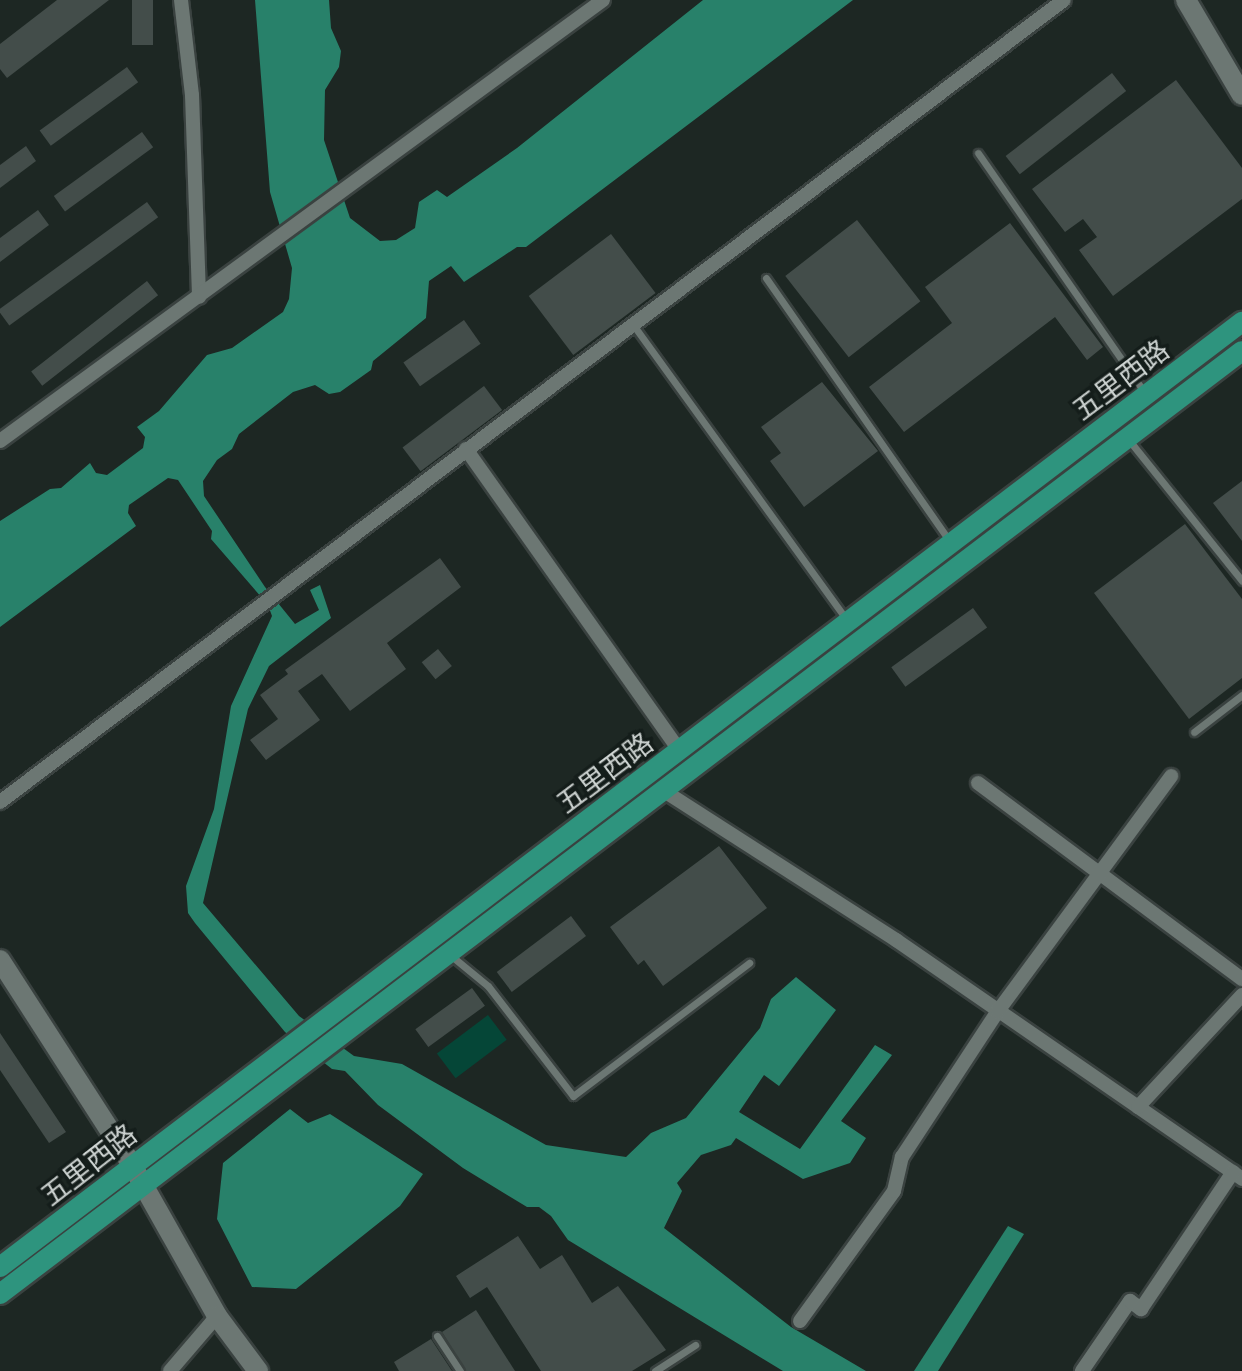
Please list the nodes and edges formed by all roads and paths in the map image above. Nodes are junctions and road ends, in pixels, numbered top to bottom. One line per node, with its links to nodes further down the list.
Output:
1 (181, 0): 8 (street)
2 (603, 0): 8 (street)
3 (1064, 0): 10 (street)
4 (1186, 0): 5 (main road)
5 (1242, 95)
6 (978, 153): 12 (lane)
7 (766, 278): 16 (lane)
8 (199, 297): 14 (street)
9 (1242, 322): 12 (main road, 五里西路)
10 (634, 326): 15 (street); 18 (lane)
11 (1242, 351): 13 (main road, 五里西路)
12 (1146, 395): 16 (main road, 五里西路)
13 (1127, 438): 17 (lane); 24 (main road, 五里西路)
14 (0, 441)
15 (466, 449): 21 (street); 25 (street)
16 (951, 543): 18 (main road, 五里西路)
17 (1242, 581)
18 (848, 621): 21 (main road, 五里西路)
19 (1242, 695): 20 (lane)
20 (1194, 732)
21 (679, 750): 34 (main road, 五里西路)
22 (1171, 776): 26 (street)
23 (978, 783): 26 (street)
24 (664, 791): 27 (main road, 五里西路); 32 (street)
25 (0, 802)
26 (1100, 871): 30 (street); 32 (street)
27 (449, 954): 29 (lane); 36 (main road, 五里西路)
28 (0, 960): 34 (main road)
29 (749, 963)
30 (1242, 979)
31 (1242, 995): 33 (street)
32 (998, 1011): 33 (street); 40 (street)
33 (1138, 1107): 35 (street)
34 (132, 1165): 36 (main road); 37 (main road, 五里西路)
35 (1237, 1176): 47 (street)
36 (144, 1185): 38 (main road, 五里西路); 39 (main road)
37 (0, 1267)
38 (0, 1294)
39 (217, 1316): 43 (street); 44 (main road)
40 (800, 1321)
41 (437, 1336): 45 (lane)
42 (695, 1345): 46 (lane)
43 (170, 1371)
44 (258, 1371)
45 (460, 1371)
46 (655, 1371)
47 (1082, 1371)

